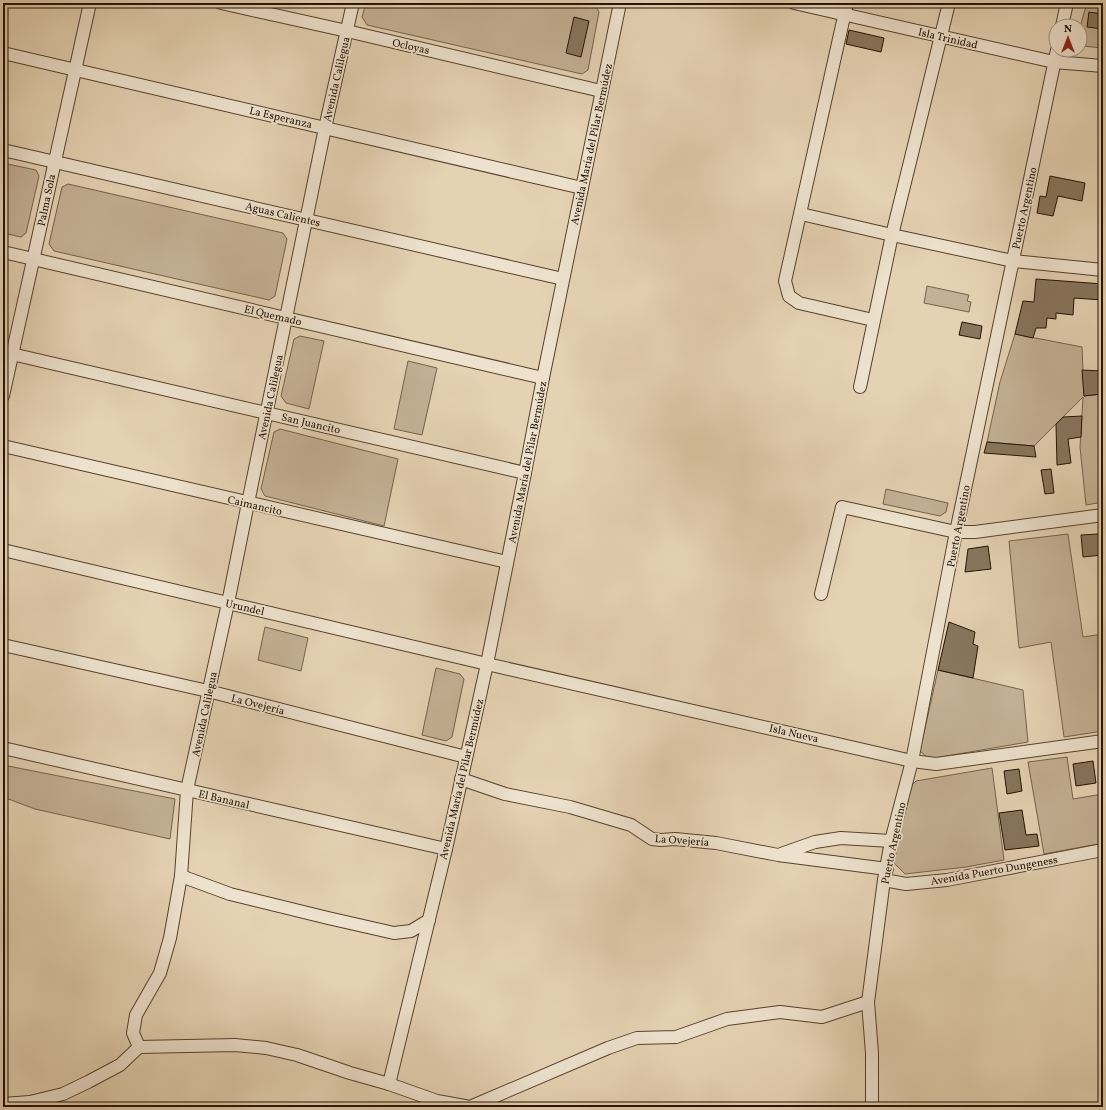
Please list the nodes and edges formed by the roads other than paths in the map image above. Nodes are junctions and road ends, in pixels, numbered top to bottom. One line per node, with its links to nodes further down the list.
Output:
1 (90, 3): 16 (street, Palma Sola)
2 (221, 3): 10 (street, Ocloyas)
3 (353, 3): 10 (street, Avenida Calilegua)
4 (620, 3): 17 (street, Avenida María del Pilar Bermúdez)
5 (794, 3): 8 (street, Isla Trinidad)
6 (949, 3): 11 (street)
7 (1067, 3): 9 (street)
8 (846, 9): 11 (street, Isla Trinidad); 22 (street)
9 (1064, 18)
10 (347, 31): 17 (street, Ocloyas); 18 (street, Avenida Calilegua)
11 (941, 36): 14 (street, Isla Trinidad); 24 (street)
12 (3, 53): 16 (street, La Esperanza)
13 (1055, 58): 14 (street, Puerto Argentino)
14 (1054, 62): 15 (street, Isla Trinidad); 27 (street, Puerto Argentino)
15 (1103, 66)
16 (75, 68): 18 (street, La Esperanza); 20 (street, Palma Sola)
17 (602, 91): 21 (street, Avenida María del Pilar Bermúdez)
18 (325, 128): 21 (street, La Esperanza); 23 (street, Avenida Calilegua)
19 (3, 150): 20 (street, Aguas Calientes)
20 (54, 162): 23 (street, Aguas Calientes); 26 (street, Palma Sola)
21 (582, 188): 29 (street, Avenida María del Pilar Bermúdez)
22 (801, 214): 24 (street); 31 (street)
23 (307, 220): 29 (street, Aguas Calientes); 30 (street, Avenida Calilegua)
24 (892, 235): 27 (street); 31 (street)
25 (3, 252): 26 (street, El Quemado)
26 (34, 259): 30 (street, El Quemado); 32 (street, Palma Sola)
27 (1013, 261): 28 (street); 41 (street, Puerto Argentino)
28 (1103, 270)
29 (563, 279): 33 (street, Avenida María del Pilar Bermúdez)
30 (286, 318): 33 (street, El Quemado); 36 (street, Avenida Calilegua)
31 (874, 320): 34 (street)
32 (8, 353): 35 (street, Palma Sola); 36 (street, San Juancito)
33 (543, 378): 38 (street, Avenida María del Pilar Bermúdez)
34 (860, 387)
35 (3, 396)
36 (267, 413): 38 (street, San Juancito); 39 (street, Avenida Calilegua)
37 (3, 446): 39 (street, Caimancito)
38 (525, 473): 43 (street, Avenida María del Pilar Bermúdez)
39 (248, 503): 43 (street, Caimancito); 45 (street, Avenida Calilegua)
40 (1103, 515): 41 (street)
41 (956, 532): 44 (street); 52 (street, Puerto Argentino)
42 (3, 550): 45 (street, Urundel)
43 (507, 562): 47 (street, Avenida María del Pilar Bermúdez)
44 (821, 594)
45 (228, 603): 47 (street, Urundel); 48 (street, Avenida Calilegua)
46 (3, 645): 48 (street, La Ovejería)
47 (487, 664): 51 (street, Avenida María del Pilar Bermúdez); 52 (street, Isla Nueva)
48 (208, 692): 51 (street, La Ovejería); 54 (street, Avenida Calilegua)
49 (1103, 741): 52 (street, Isla Nueva)
50 (3, 748): 54 (street, El Bananal)
51 (466, 757): 53 (street, Avenida María del Pilar Bermúdez)
52 (912, 761): 55 (street, Puerto Argentino)
53 (461, 779): 56 (street, Avenida María del Pilar Bermúdez); 58 (street, La Ovejería)
54 (187, 790): 56 (street, El Bananal); 60 (street, Avenida Calilegua)
55 (891, 841): 58 (street); 59 (street, Puerto Argentino)
56 (446, 849): 61 (street, Avenida María del Pilar Bermúdez)
57 (1103, 850): 59 (street, Avenida Puerto Dungeness)
58 (778, 855): 59 (street, La Ovejería)
59 (885, 875): 62 (street, Puerto Argentino)
60 (181, 876): 61 (street); 63 (street, Avenida Calilegua)
61 (429, 920): 64 (street, Avenida María del Pilar Bermúdez)
62 (868, 1002): 64 (street); 66 (street, Puerto Argentino)
63 (139, 1048): 64 (street); 65 (street)
64 (389, 1084)
65 (3, 1104)
66 (872, 1107)

